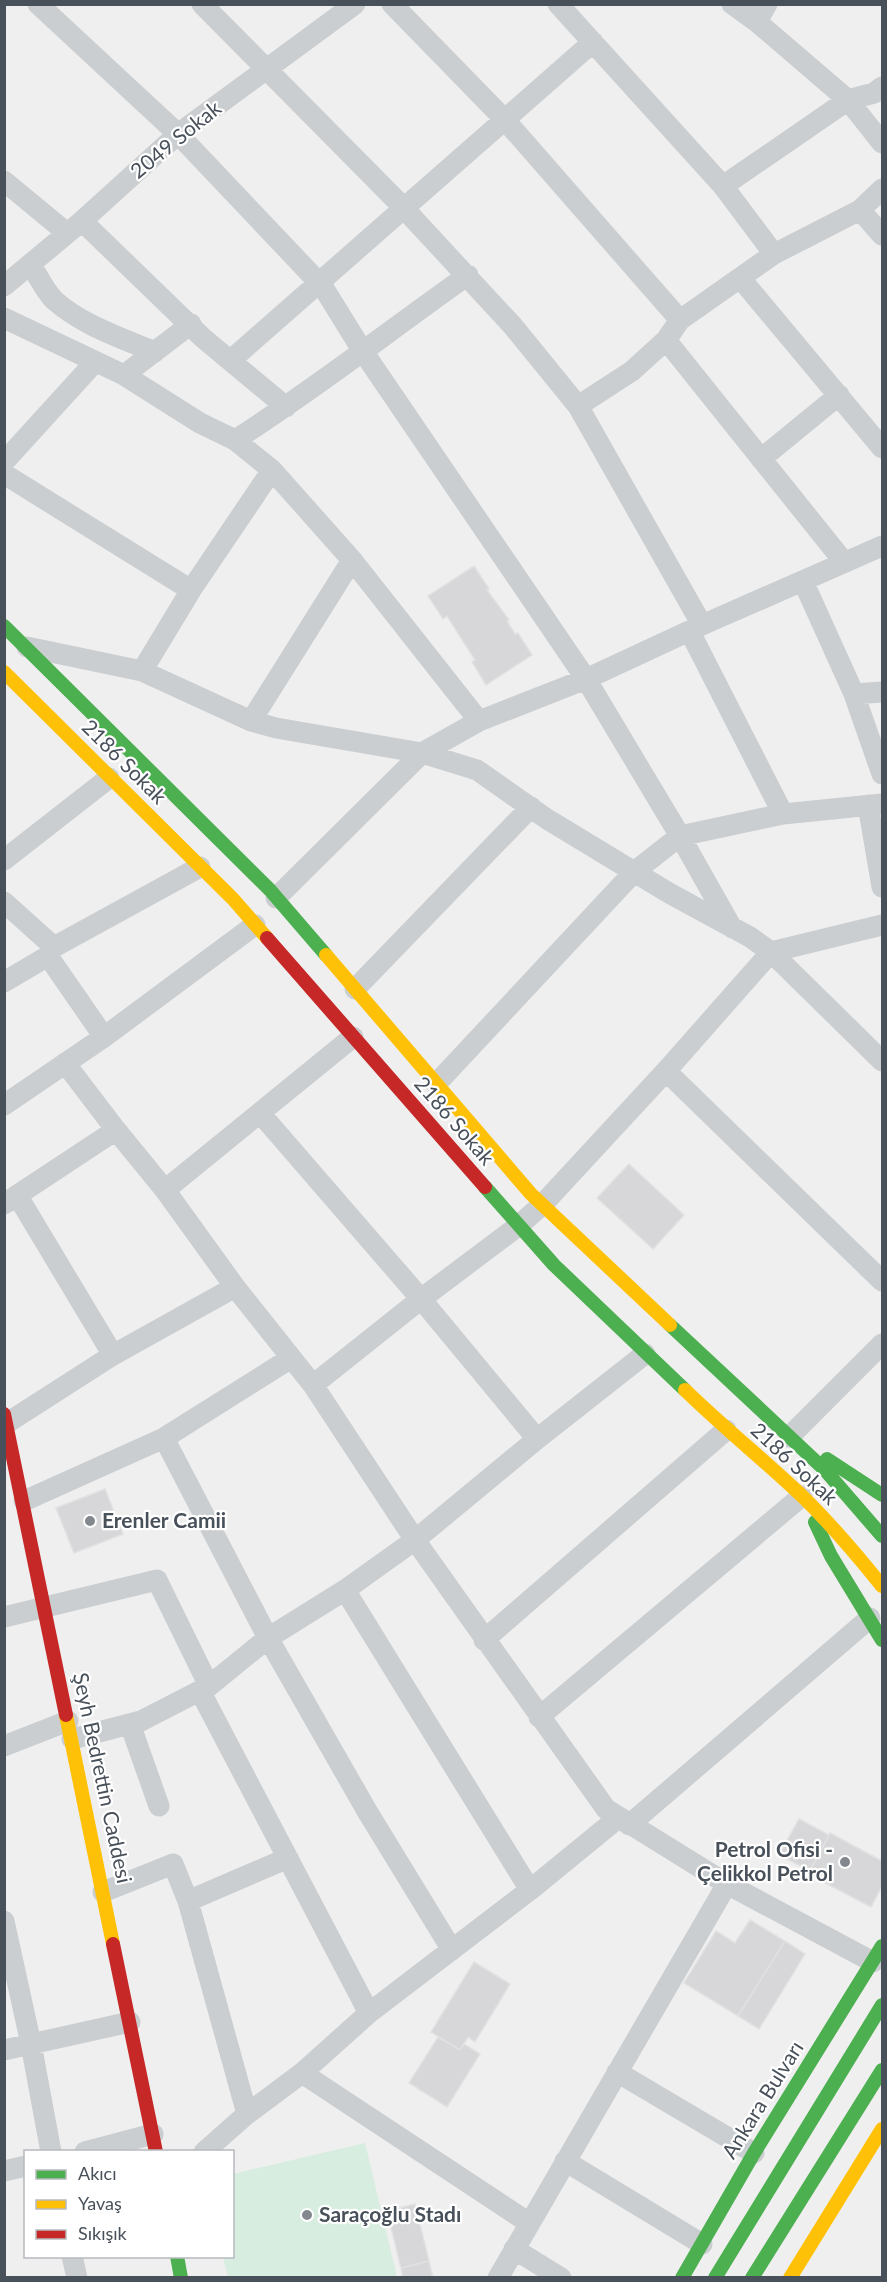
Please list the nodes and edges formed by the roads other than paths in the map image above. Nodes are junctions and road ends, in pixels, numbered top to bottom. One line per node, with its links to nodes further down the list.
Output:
1 (38, 4): 13 (street)
2 (202, 4): 9 (street)
3 (355, 4): 9 (street, 2049 Sokak)
4 (392, 4): 12 (street)
5 (558, 4): 8 (street)
6 (732, 4): 7 (street)
7 (762, 13): 11 (street)
8 (593, 42): 12 (street); 16 (street)
9 (267, 69): 13 (street, 2049 Sokak); 18 (street)
10 (882, 87): 11 (street)
11 (848, 100): 14 (street); 16 (street)
12 (505, 120): 18 (street); 29 (street)
13 (178, 134): 20 (street, 2049 Sokak); 26 (street)
14 (882, 143)
15 (4, 181): 20 (street)
16 (723, 186): 22 (street)
17 (882, 189): 19 (street)
18 (404, 208): 24 (street); 26 (street)
19 (860, 210): 21 (street); 22 (street)
20 (74, 227): 23 (street, 2049 Sokak); 30 (street)
21 (882, 235)
22 (774, 254): 25 (street)
23 (31, 265): 27 (street, 2049 Sokak); 33 (street)
24 (468, 275): 32 (street); 38 (street)
25 (741, 279): 29 (street); 37 (street)
26 (318, 282): 32 (street); 34 (street)
27 (4, 286)
28 (4, 318): 35 (street)
29 (680, 320): 31 (street)
30 (191, 324): 33 (street); 34 (street)
31 (666, 340): 38 (street); 42 (street)
32 (362, 350): 39 (street); 56 (street)
33 (155, 351): 36 (street)
34 (231, 360): 39 (street)
35 (95, 362): 36 (street); 43 (street)
36 (124, 375): 41 (street)
37 (839, 395): 40 (street); 42 (street)
38 (578, 406): 52 (street)
39 (286, 407): 41 (street)
40 (879, 436)
41 (235, 440): 44 (street)
42 (761, 459): 48 (street)
43 (4, 462)
44 (272, 470): 47 (street); 50 (street)
45 (4, 474): 50 (street)
46 (882, 546): 48 (street)
47 (352, 560): 59 (street); 60 (street)
48 (844, 562): 49 (street)
49 (803, 581): 52 (street); 58 (street)
50 (191, 590): 54 (street)
51 (4, 627): 53 (main road, 2186 Sokak)
52 (696, 628): 56 (street); 66 (street)
53 (27, 647): 54 (street); 72 (main road, 2186 Sokak)
54 (142, 671): 59 (street)
55 (4, 672): 63 (main road, 2186 Sokak)
56 (586, 679): 60 (street); 67 (street)
57 (882, 692): 58 (street)
58 (854, 694): 62 (street)
59 (251, 721): 61 (street)
60 (479, 721): 61 (street)
61 (422, 753): 65 (street); 72 (street)
62 (882, 774)
63 (109, 778): 68 (street); 69 (main road, 2186 Sokak)
64 (875, 805): 66 (street); 71 (street)
65 (531, 807): 70 (street); 80 (street)
66 (783, 814): 67 (street)
67 (681, 836): 70 (street); 76 (street)
68 (4, 860)
69 (200, 867): 74 (main road, 2186 Sokak); 77 (street)
70 (634, 872): 76 (street); 86 (street)
71 (882, 887)
72 (276, 898): 80 (main road, 2186 Sokak)
73 (4, 902): 77 (street)
74 (255, 925): 81 (street); 82 (main road, 2186 Sokak)
75 (882, 925): 78 (street)
76 (732, 928): 78 (street)
77 (51, 951): 79 (street); 81 (street)
78 (771, 952): 83 (street); 85 (street)
79 (4, 982)
80 (355, 989): 86 (main road, 2186 Sokak)
81 (104, 1037): 84 (street)
82 (353, 1037): 88 (street); 93 (main road, 2186 Sokak)
83 (882, 1061)
84 (65, 1063): 87 (street); 89 (street)
85 (666, 1071): 92 (street); 94 (street)
86 (436, 1084): 92 (main road, 2186 Sokak)
87 (4, 1105)
88 (260, 1113): 90 (street); 96 (street)
89 (116, 1131): 90 (street); 91 (street)
90 (165, 1190): 95 (street)
91 (11, 1200): 99 (street)
92 (542, 1205): 93 (street); 104 (main road, 2186 Sokak)
93 (518, 1226): 96 (street); 98 (main road, 2186 Sokak)
94 (882, 1281)
95 (235, 1287): 99 (street); 100 (street)
96 (421, 1299): 101 (street); 106 (street)
97 (882, 1344): 104 (street)
98 (645, 1354): 103 (main road, 2186 Sokak); 106 (street)
99 (113, 1355): 102 (street)
100 (291, 1358): 101 (street); 105 (street)
101 (313, 1385): 112 (street)
102 (6, 1418): 107 (main road, Şeyh Bedrettin Caddesi)
103 (726, 1430): 109 (main road, 2186 Sokak); 119 (street)
104 (789, 1437): 108 (main road); 111 (main road, 2186 Sokak)
105 (164, 1438): 110 (street); 118 (street)
106 (537, 1439): 112 (street)
107 (11, 1479): 110 (main road, Şeyh Bedrettin Caddesi)
108 (882, 1495)
109 (802, 1496): 113 (main road, 2186 Sokak); 117 (main road); 122 (street)
110 (24, 1501): 115 (main road, Şeyh Bedrettin Caddesi)
111 (882, 1536)
112 (415, 1540): 114 (street); 119 (street)
113 (882, 1586)
114 (345, 1590): 118 (street); 130 (street)
115 (45, 1608): 116 (street); 121 (street); 124 (main road, Şeyh Bedrettin Caddesi)
116 (4, 1617)
117 (870, 1618): 120 (main road); 127 (street)
118 (268, 1638): 121 (street); 134 (street)
119 (484, 1640): 122 (street)
120 (882, 1640)
121 (204, 1689): 123 (street); 128 (street)
122 (539, 1717): 127 (street)
123 (130, 1724): 124 (street); 126 (street)
124 (70, 1730): 125 (street); 131 (main road, Şeyh Bedrettin Caddesi)
125 (4, 1746)
126 (159, 1806)
127 (624, 1822): 129 (street); 130 (street)
128 (288, 1858): 132 (street); 138 (street)
129 (727, 1884): 135 (street); 144 (street)
130 (530, 1890): 134 (street)
131 (104, 1892): 132 (street); 139 (main road, Şeyh Bedrettin Caddesi)
132 (188, 1901): 146 (street)
133 (4, 1921): 140 (street)
134 (452, 1950): 138 (street)
135 (878, 1954): 136 (main road, Ankara Bulvarı)
136 (859, 1984): 142 (main road); 152 (main road, Ankara Bulvarı)
137 (882, 2005): 142 (main road)
138 (369, 2013): 145 (street)
139 (130, 2022): 140 (street); 148 (main road, Şeyh Bedrettin Caddesi)
140 (31, 2044): 141 (street); 149 (street)
141 (4, 2050)
142 (850, 2057): 166 (main road)
143 (882, 2070): 167 (main road)
144 (617, 2072): 152 (street); 153 (street)
145 (302, 2073): 146 (street); 156 (street)
146 (248, 2114): 151 (street)
147 (882, 2129): 168 (main road)
148 (155, 2143): 150 (street)
149 (51, 2150)
150 (94, 2150)
151 (205, 2150)
152 (754, 2153): 157 (main road, Ankara Bulvarı)
153 (565, 2162): 156 (street); 157 (street)
154 (24, 2166): 155 (street)
155 (4, 2171)
156 (529, 2223): 158 (street)
157 (702, 2244): 165 (main road, Ankara Bulvarı)
158 (514, 2249): 163 (street); 164 (street)
159 (72, 2258): 161 (street)
160 (177, 2258): 162 (main road)
161 (77, 2277)
162 (181, 2277)
163 (498, 2277)
164 (561, 2277)
165 (682, 2277)
166 (715, 2277)
167 (752, 2277)
168 (790, 2277)

